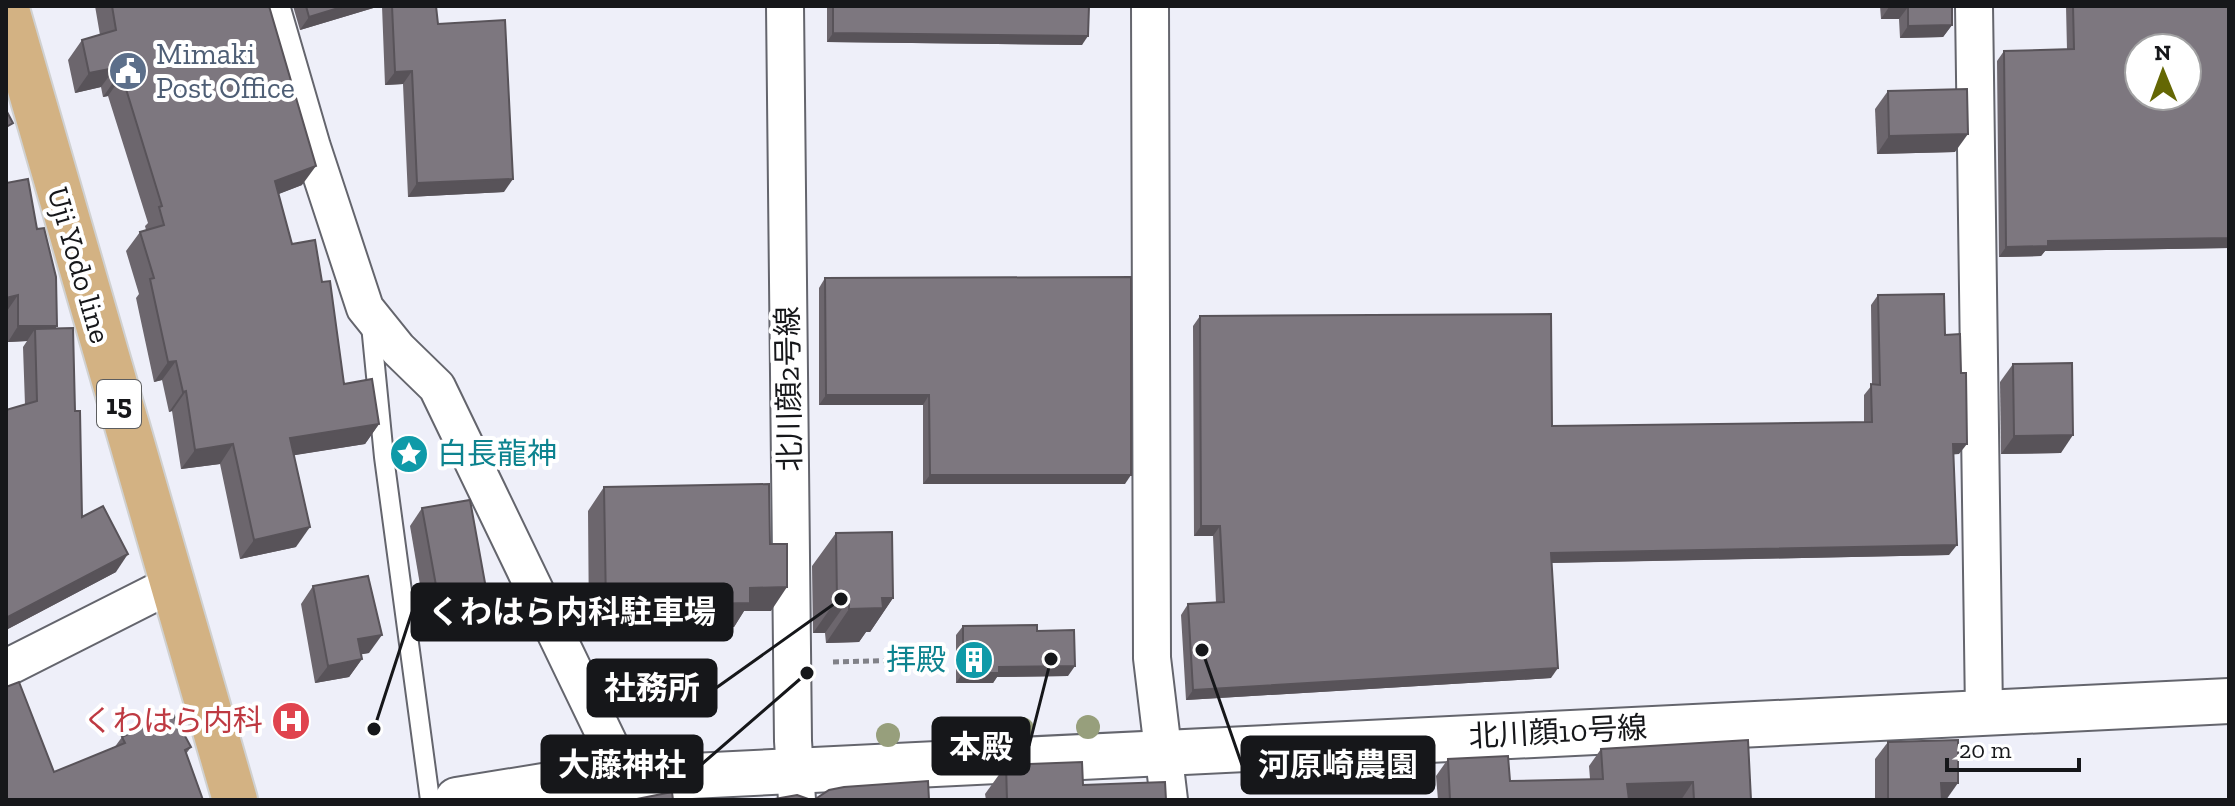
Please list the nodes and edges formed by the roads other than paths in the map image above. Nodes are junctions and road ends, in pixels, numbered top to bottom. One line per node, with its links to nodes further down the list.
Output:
1 (271, 6): 6 (street)
2 (785, 6): 13 (street, 北川顔2号線)
3 (1150, 6): 11 (street)
4 (1974, 6): 10 (street)
5 (7, 11): 7 (main road, Uji Yodo line / 15)
6 (370, 315): 12 (street); 15 (lane)
7 (174, 583): 8 (street); 14 (main road, Uji Yodo line / 15)
8 (6, 668)
9 (2229, 701): 10 (street, 北川顔10号線)
10 (1984, 712): 11 (street, 北川顔10号線)
11 (1165, 752): 13 (street, 北川顔10号線); 17 (street)
12 (626, 779): 13 (street, 北川顔10号線); 16 (street, 北川顔10号線)
13 (795, 786)
14 (235, 800)
15 (430, 800)
16 (457, 800)
17 (1169, 800)

